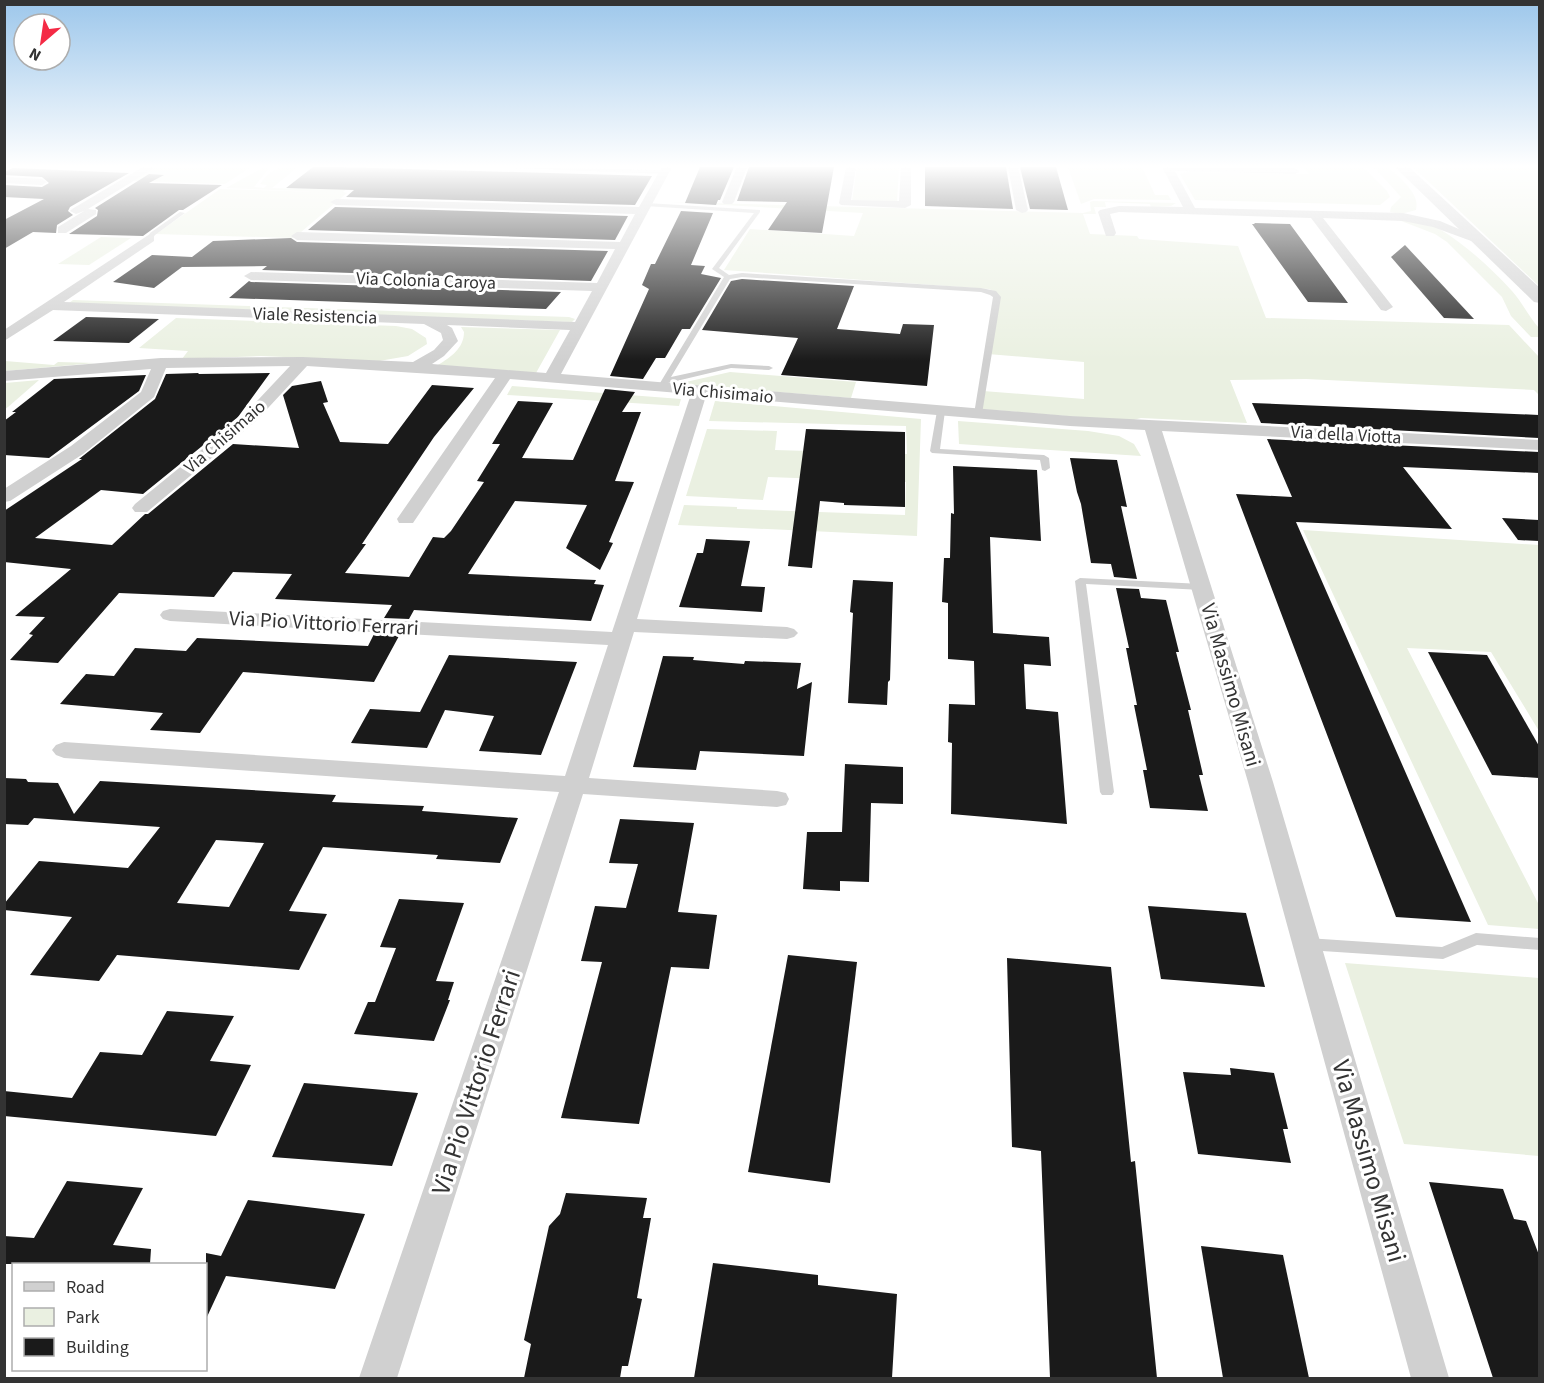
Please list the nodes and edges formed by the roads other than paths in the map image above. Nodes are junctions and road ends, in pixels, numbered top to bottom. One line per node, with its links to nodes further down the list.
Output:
1 (156, 232): 8 (lane)
2 (632, 232): 10 (street)
3 (743, 232): 12 (lane)
4 (1328, 232): 17 (street)
5 (1456, 232): 9 (street)
6 (1467, 232): 9 (street)
7 (297, 236): 10 (street)
8 (150, 238): 14 (street)
9 (1474, 238): 15 (street)
10 (624, 246): 13 (street)
11 (251, 276): 13 (street, Via Colonia Caroya)
12 (728, 277): 28 (lane); 31 (lane)
13 (602, 287): 18 (street)
14 (65, 296): 16 (street); 18 (street, Viale Resistencia)
15 (1539, 298)
16 (50, 306): 19 (street, Viale Resistencia); 20 (street)
17 (1386, 307)
18 (583, 320): 19 (street, Viale Resistencia); 27 (street)
19 (428, 321): 23 (street)
20 (4, 337)
21 (303, 361): 22 (street, Via Chisimaio); 23 (street, Via Chisimaio); 36 (street, Via Chisimaio)
22 (161, 363): 26 (street, Via Chisimaio); 35 (street)
23 (416, 367): 25 (street, Via Chisimaio)
24 (769, 368): 28 (lane)
25 (505, 375): 27 (street, Via Chisimaio); 37 (street)
26 (4, 376)
27 (551, 378): 28 (street, Via Chisimaio)
28 (663, 384): 29 (street, Via Chisimaio)
29 (700, 391): 30 (street, Via Chisimaio); 40 (street, Via Pio Vittorio Ferrari)
30 (941, 411): 31 (street, Via Chisimaio); 34 (lane)
31 (978, 414): 32 (street, Via Chisimaio)
32 (1152, 426): 33 (street, Via della Viotta); 38 (street, Via Massimo Misani)
33 (1539, 445)
34 (1045, 468)
35 (4, 497)
36 (141, 508)
37 (406, 519)
38 (1202, 587): 44 (lane); 46 (street, Via Massimo Misani)
39 (170, 615): 40 (street, Via Pio Vittorio Ferrari)
40 (623, 632): 41 (street, Via Pio Vittorio Ferrari); 43 (street, Via Pio Vittorio Ferrari)
41 (787, 633)
42 (64, 750): 43 (street)
43 (574, 785): 45 (street); 48 (street, Via Pio Vittorio Ferrari)
44 (1107, 792)
45 (777, 799)
46 (1307, 944): 47 (lane); 49 (street, Via Massimo Misani)
47 (1539, 944)
48 (378, 1378)
49 (1431, 1378)

